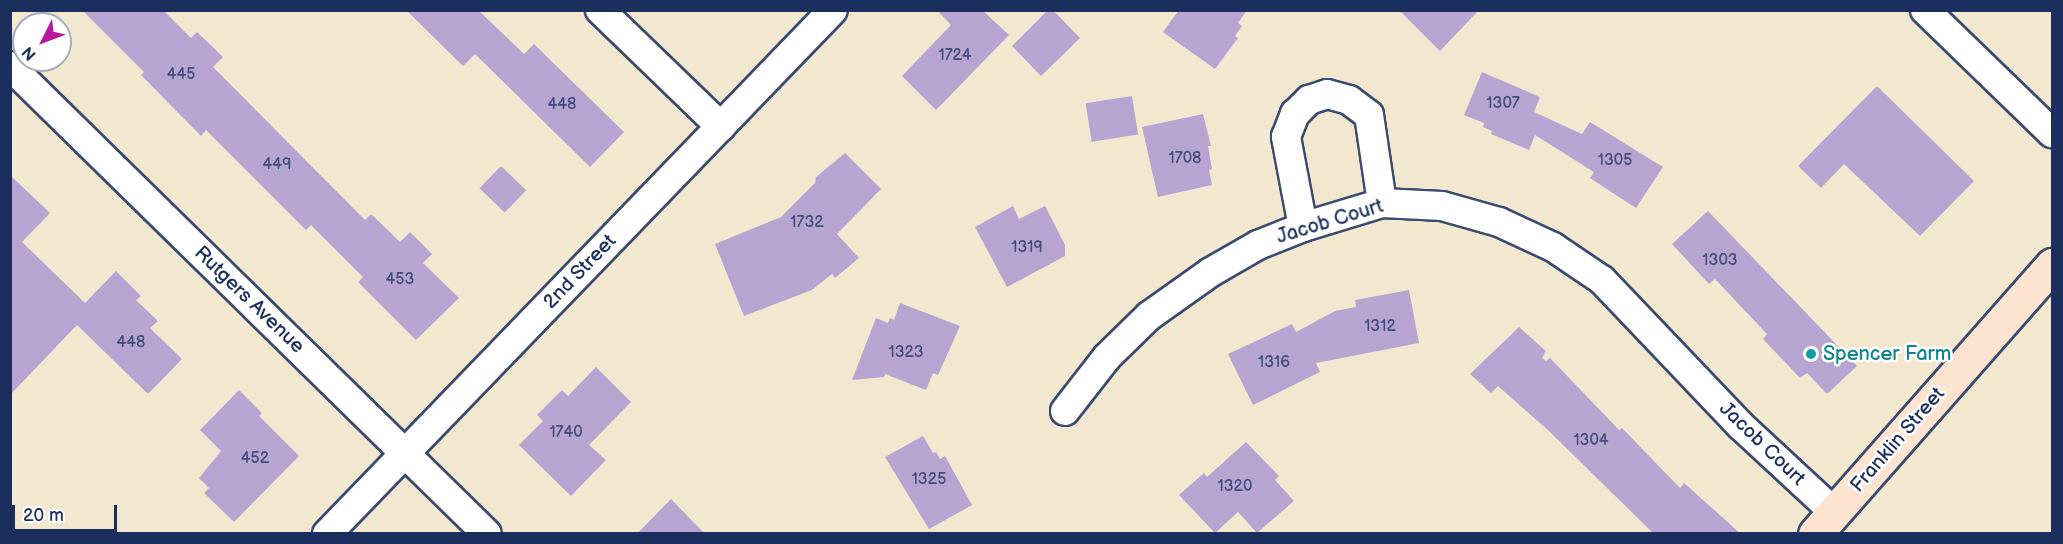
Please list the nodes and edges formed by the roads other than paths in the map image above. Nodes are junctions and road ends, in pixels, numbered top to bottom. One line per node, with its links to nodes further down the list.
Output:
1 (600, 10): 5 (street)
2 (833, 10): 5 (street, 2nd Street)
3 (1925, 10): 6 (street)
4 (10, 66): 11 (street, Rutgers Avenue)
5 (721, 127): 11 (street, 2nd Street)
6 (2052, 133)
7 (1382, 203): 8 (street, Jacob Court); 8 (street); 12 (street, Jacob Court)
8 (1303, 226): 10 (street, Jacob Court)
9 (2052, 265): 12 (street, Franklin Street)
10 (1065, 411)
11 (406, 454): 13 (street, 2nd Street); 14 (street, Rutgers Avenue)
12 (1825, 523)
13 (327, 534)
14 (487, 534)

